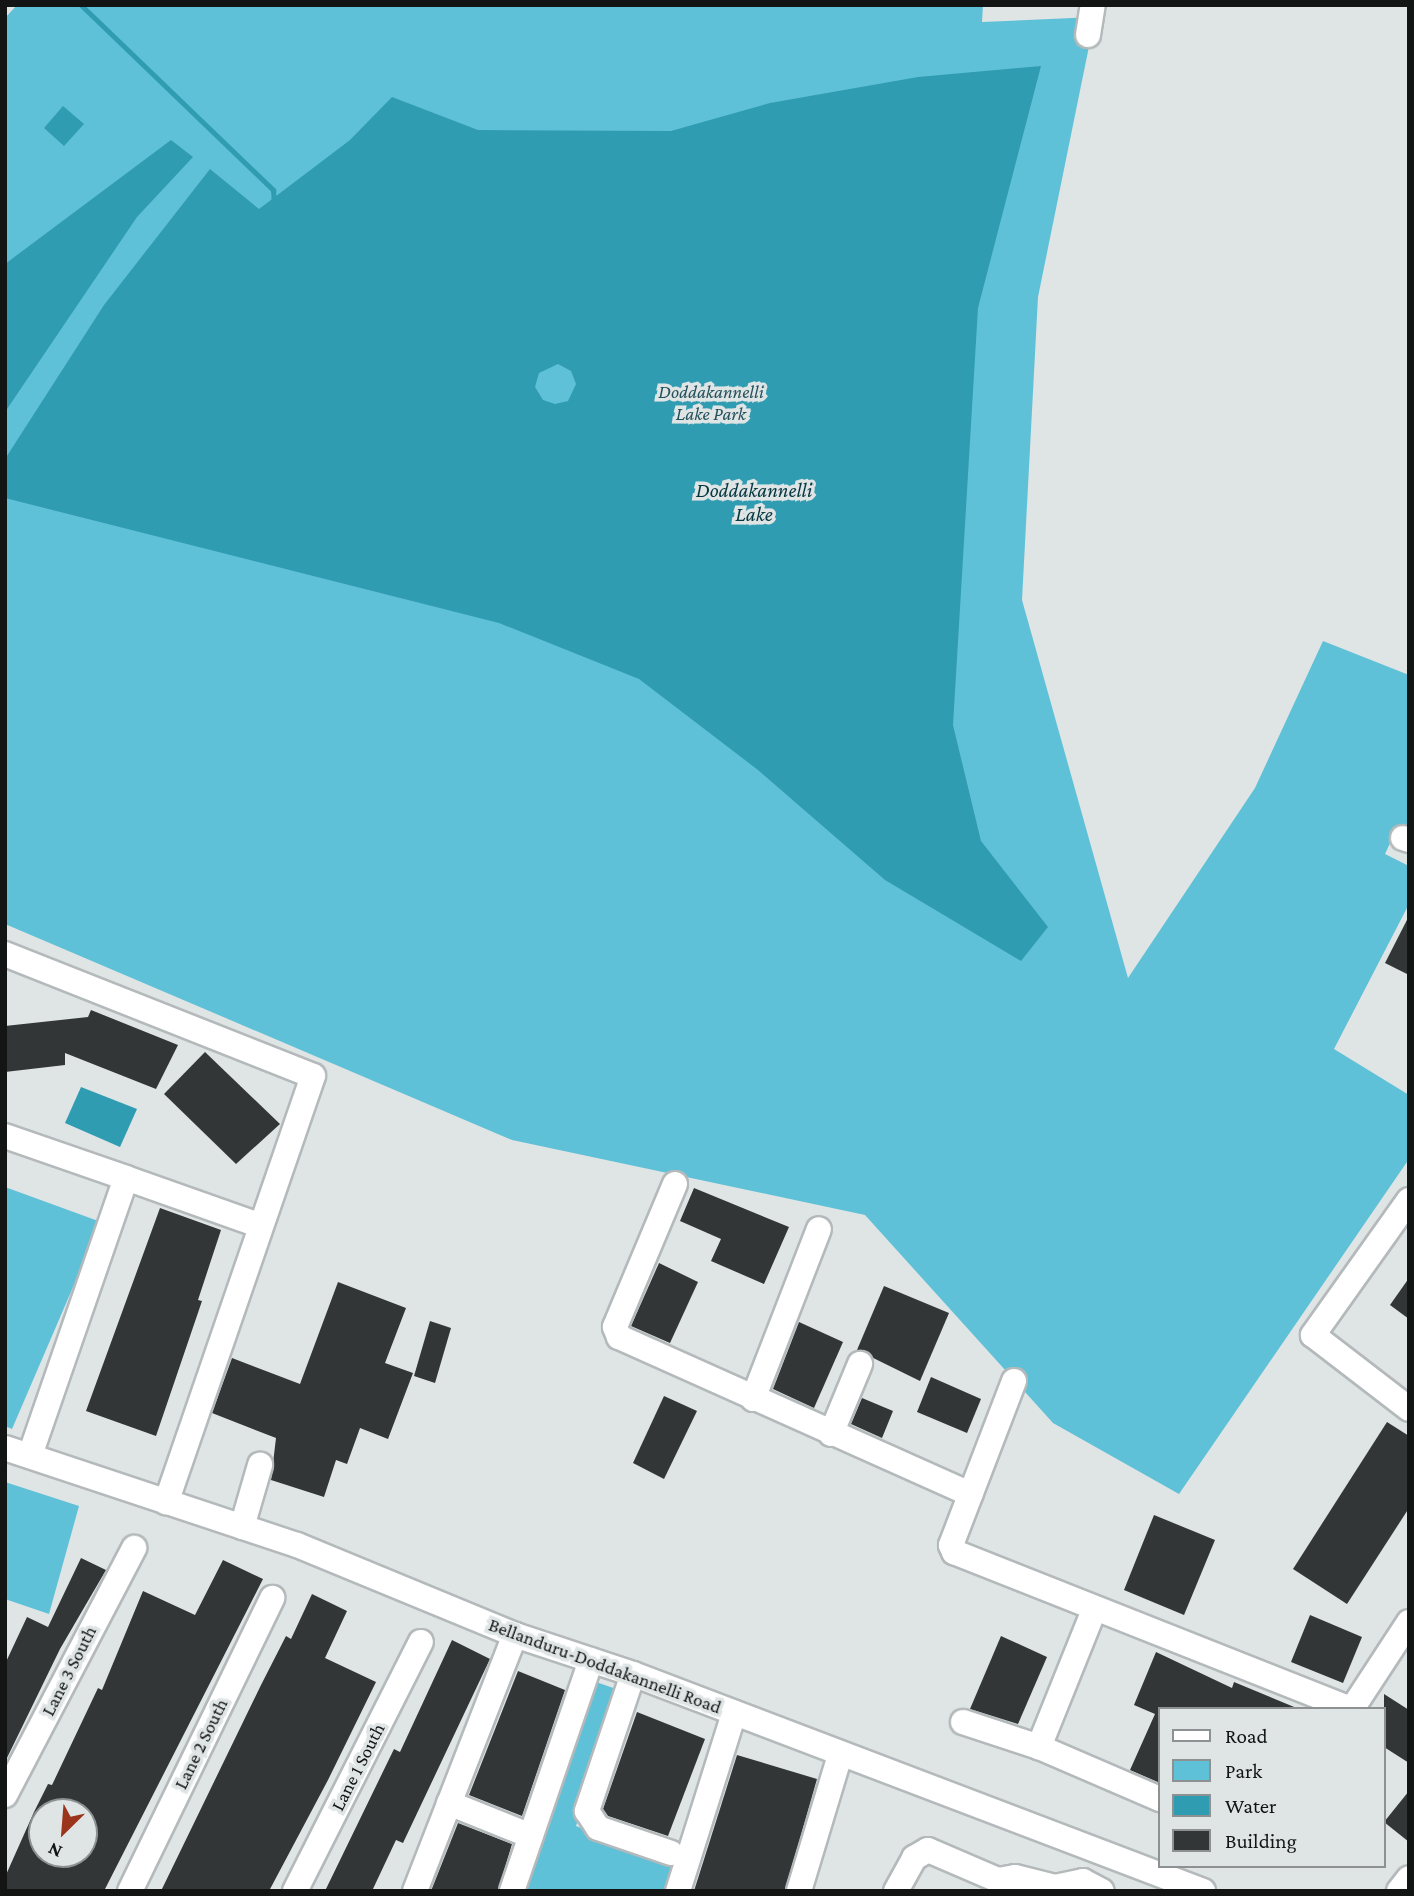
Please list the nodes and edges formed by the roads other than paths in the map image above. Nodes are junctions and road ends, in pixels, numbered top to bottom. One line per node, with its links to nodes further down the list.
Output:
1 (1093, 5): 2 (street)
2 (1088, 35)
3 (5, 954): 8 (street)
4 (5, 1136): 5 (street)
5 (126, 1178): 8 (street); 16 (street)
6 (675, 1184): 12 (street)
7 (1409, 1200): 13 (street)
8 (259, 1225): 19 (street)
9 (819, 1229): 12 (street)
10 (860, 1364): 14 (street)
11 (1014, 1381): 18 (street)
12 (753, 1399): 14 (street)
13 (1409, 1409)
14 (831, 1434): 18 (street)
15 (5, 1448): 16 (street, Bellanduru-Doddakannelli Road)
16 (30, 1455): 19 (street, Bellanduru-Doddakannelli Road)
17 (260, 1465): 20 (street)
18 (970, 1494): 23 (street)
19 (166, 1502): 20 (street, Bellanduru-Doddakannelli Road)
20 (242, 1527): 25 (street, Bellanduru-Doddakannelli Road)
21 (134, 1548): 35 (street, Lane 3 South)
22 (272, 1598): 43 (street, Lane 2 South)
23 (1094, 1610): 29 (street); 33 (street)
24 (1409, 1622): 30 (street)
25 (515, 1635): 27 (street, Bellanduru-Doddakannelli Road); 37 (street)
26 (421, 1643): 44 (street, Lane 1 South)
27 (592, 1661): 28 (street, Bellanduru-Doddakannelli Road); 38 (street)
28 (633, 1674): 31 (street, Bellanduru-Doddakannelli Road); 39 (street)
29 (1346, 1707)
30 (1352, 1707)
31 (734, 1713): 34 (street, Bellanduru-Doddakannelli Road); 42 (street)
32 (963, 1721): 33 (street)
33 (1039, 1747): 36 (street)
34 (840, 1755): 47 (street); 50 (street, Bellanduru-Doddakannelli Road)
35 (5, 1795)
36 (1158, 1798)
37 (449, 1804): 38 (street); 45 (street)
38 (531, 1836): 46 (street)
39 (671, 1853)
40 (1409, 1878): 51 (street)
41 (996, 1885): 48 (street); 49 (street)
42 (679, 1890)
43 (130, 1891)
44 (295, 1891)
45 (415, 1891)
46 (512, 1891)
47 (799, 1891)
48 (896, 1891)
49 (1102, 1891)
50 (1203, 1891)
51 (1399, 1891)

